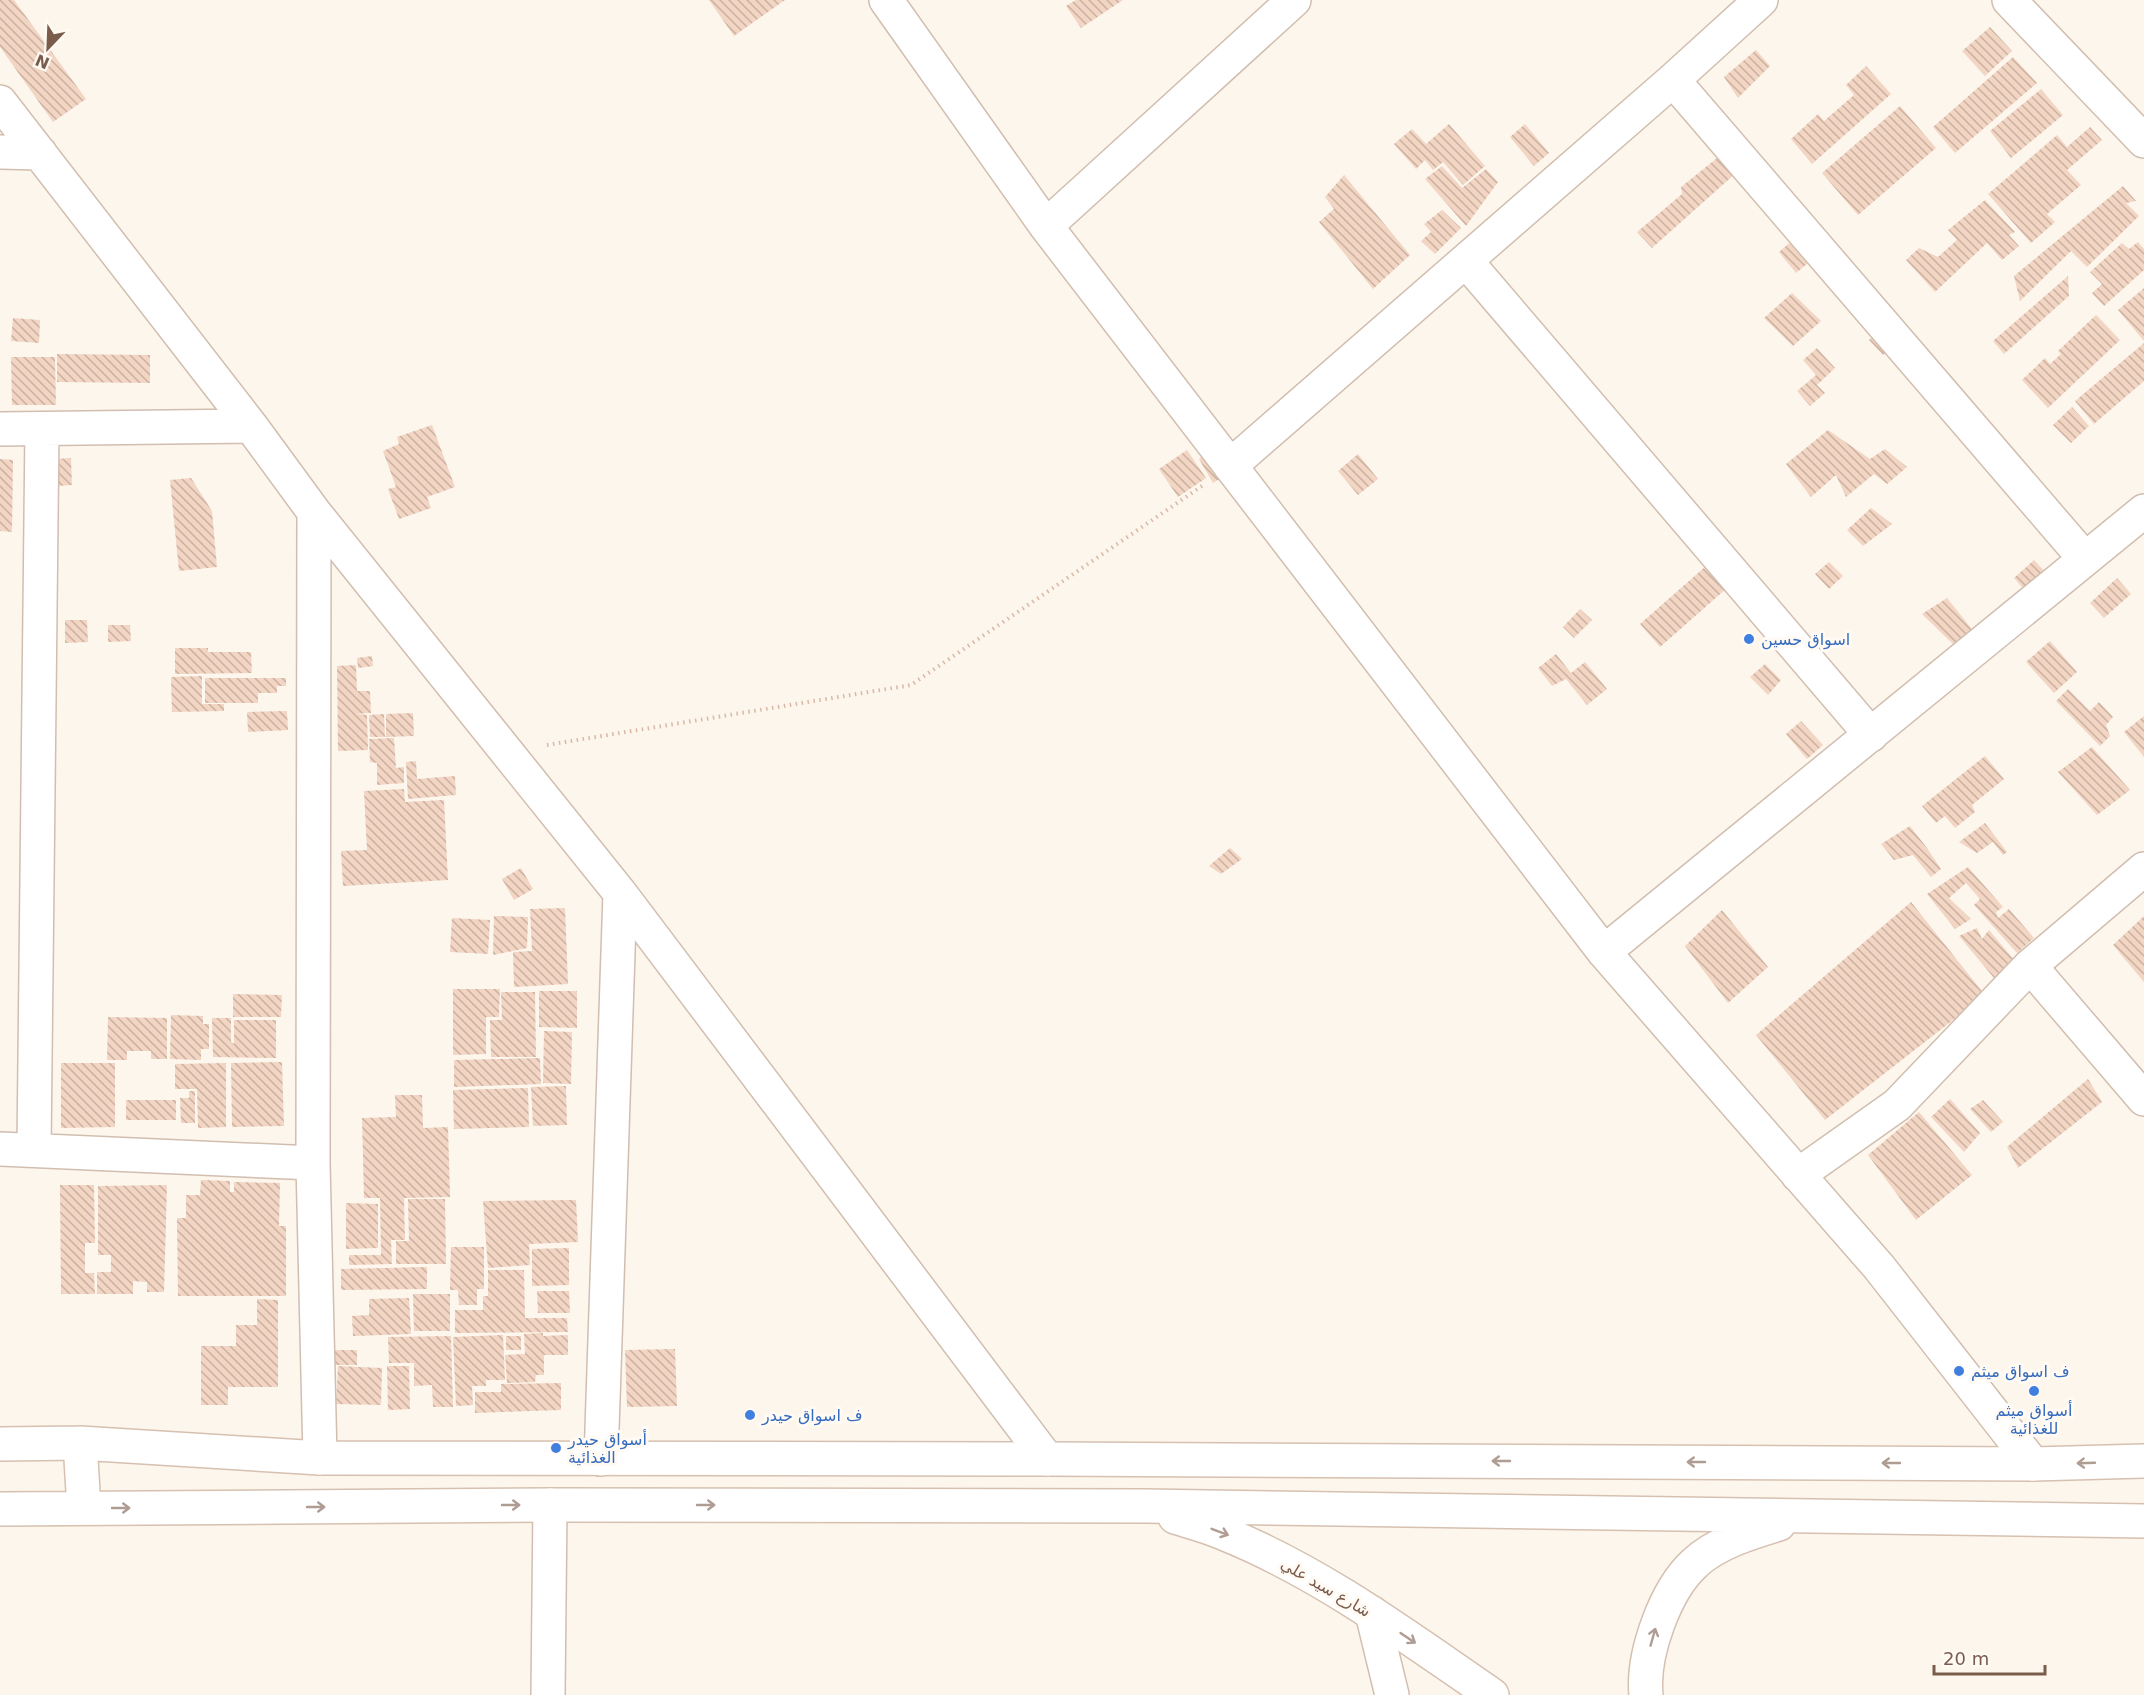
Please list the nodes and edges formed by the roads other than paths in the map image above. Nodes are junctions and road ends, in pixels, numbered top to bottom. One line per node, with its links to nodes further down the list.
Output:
1 (886, 0): 10 (street)
2 (1294, 0): 10 (street)
3 (1761, 0): 5 (street)
4 (2009, 0): 7 (street)
5 (1672, 80): 11 (street); 18 (street)
6 (0, 102): 9 (street)
7 (2144, 141)
8 (0, 152): 9 (street)
9 (40, 153): 12 (street)
10 (1046, 226): 15 (street)
11 (1466, 261): 15 (street); 19 (street)
12 (251, 426): 14 (street); 17 (street)
13 (0, 429): 14 (street)
14 (42, 429): 26 (street)
15 (1230, 466): 22 (street)
16 (2144, 511): 18 (street)
17 (314, 512): 21 (street); 27 (street)
18 (2085, 559): 19 (street)
19 (1871, 735): 22 (street)
20 (2144, 869): 23 (street)
21 (620, 893): 32 (street); 33 (street)
22 (1604, 952): 28 (street)
23 (2030, 966): 24 (street); 28 (street)
24 (2144, 1099)
25 (0, 1149): 26 (street)
26 (34, 1149): 27 (street)
27 (313, 1163): 31 (street)
28 (1798, 1175): 35 (street)
29 (80, 1443): 30 (street); 31 (street); 38 (street)
30 (0, 1444)
31 (320, 1458): 32 (street)
32 (601, 1459): 33 (street)
33 (1047, 1459): 35 (street, one-way to 33)
34 (2144, 1461): 35 (street, one-way to 35)
35 (2033, 1464)
36 (550, 1505): 37 (street, one-way to 37); 38 (street, one-way to 36); 43 (street)
37 (1145, 1506): 40 (street); 42 (street, شارع سيد علي, one-way to 42)
38 (84, 1508): 39 (street)
39 (0, 1509)
40 (1802, 1517): 41 (street); 46 (street, one-way to 40)
41 (2144, 1521)
42 (1372, 1613): 44 (street); 45 (street, شارع سيد علي, one-way to 45)
43 (548, 1695)
44 (1392, 1695)
45 (1492, 1695)
46 (1646, 1695)

